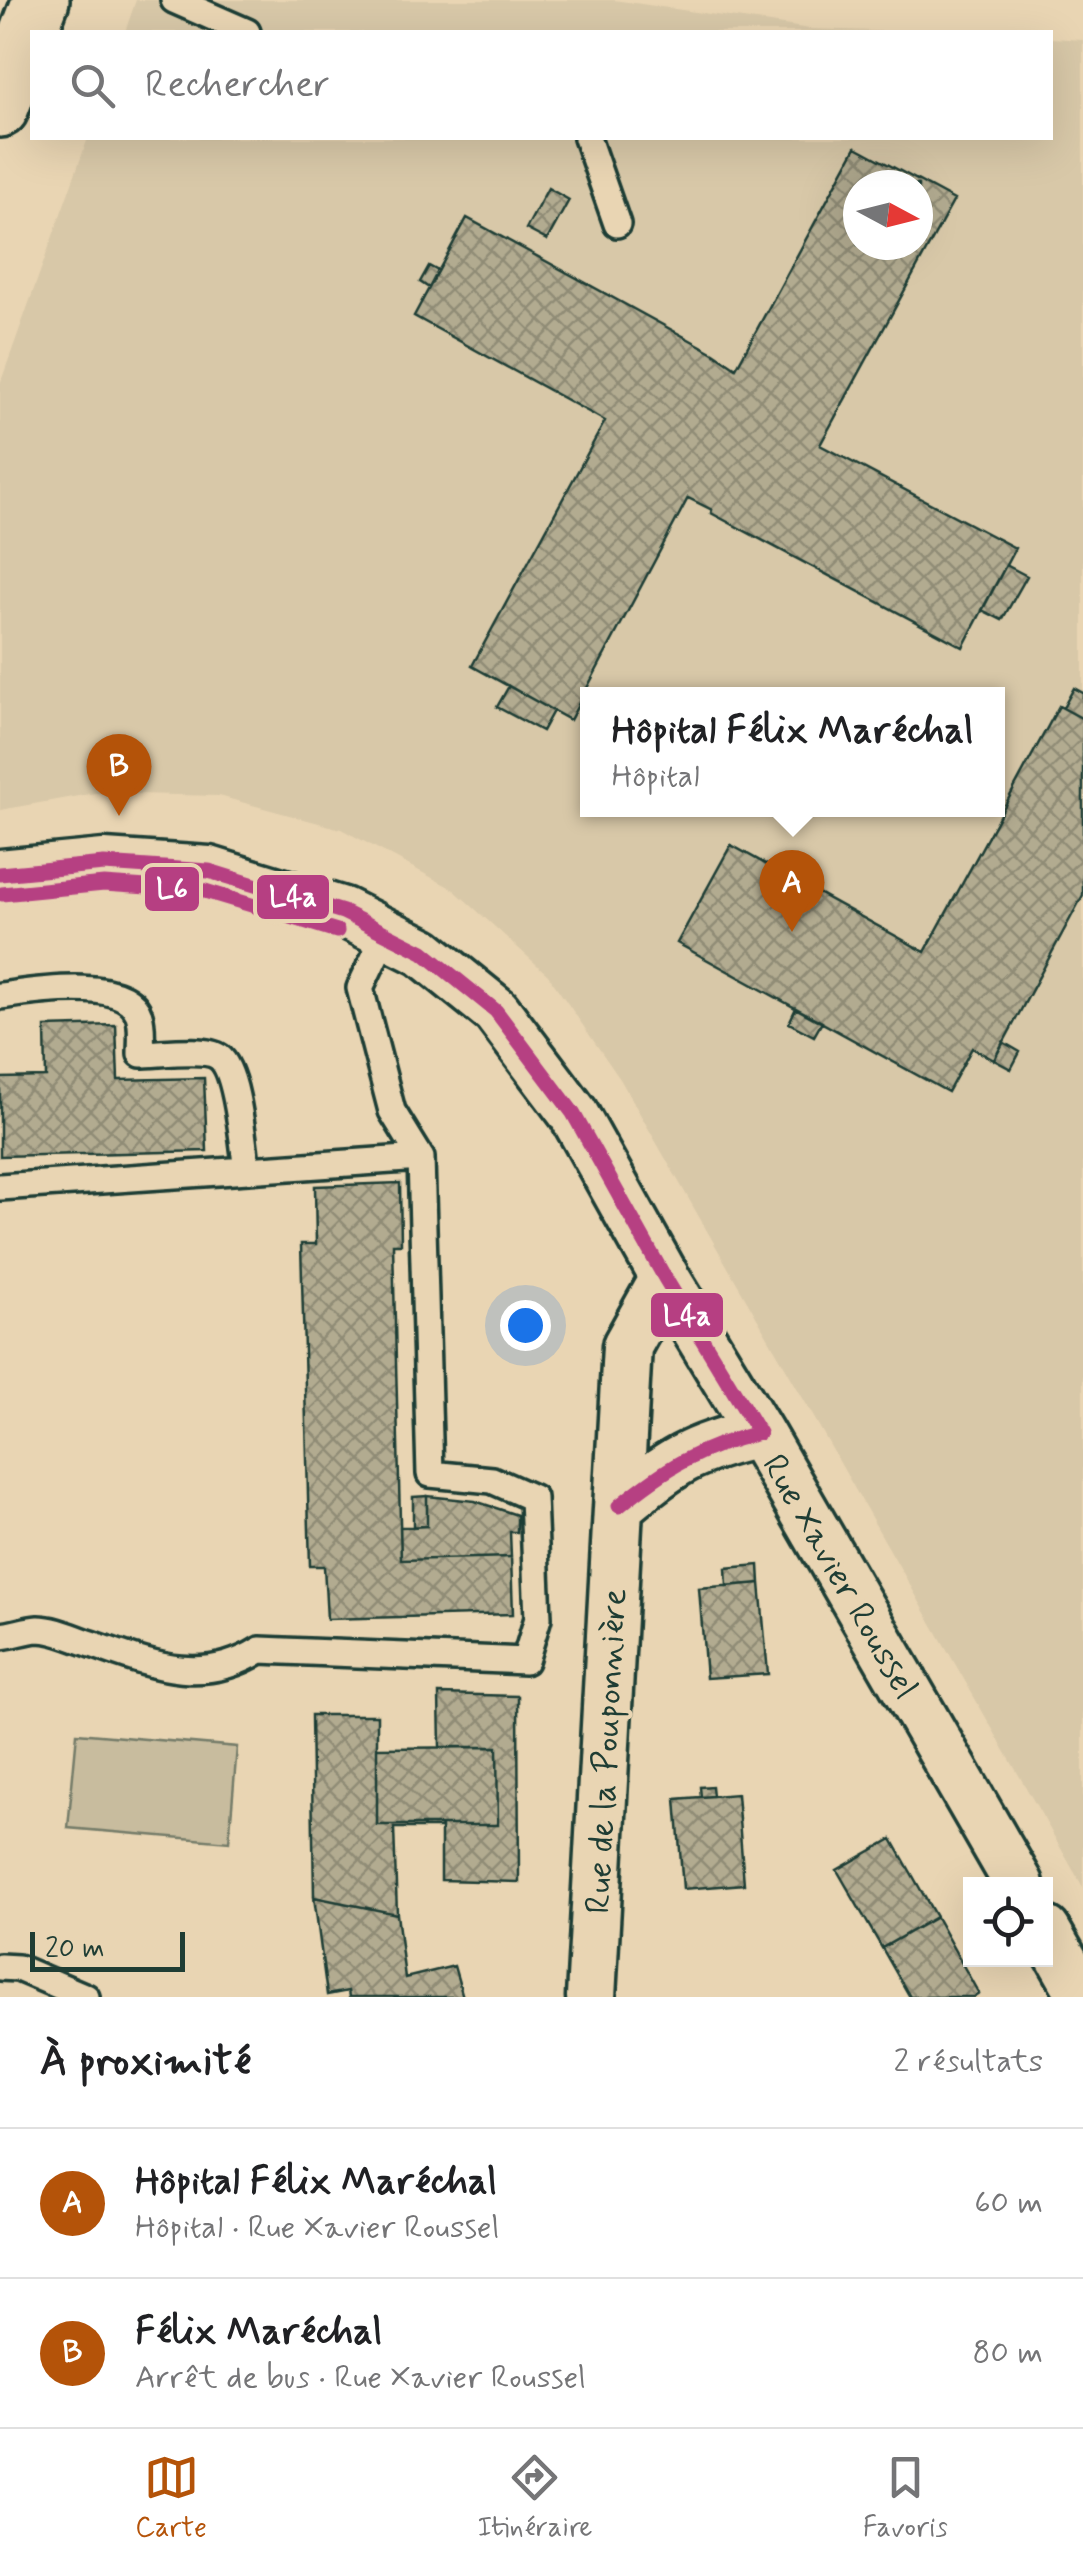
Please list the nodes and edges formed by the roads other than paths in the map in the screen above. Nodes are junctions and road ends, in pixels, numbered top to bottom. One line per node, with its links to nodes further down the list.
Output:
1 (40, 0): 4 (street)
2 (174, 0): 3 (lane)
3 (242, 30)
4 (0, 109)
5 (588, 140): 6 (lane)
6 (617, 224)
7 (0, 874): 8 (street, Rue Xavier Roussel)
8 (386, 933): 10 (lane); 13 (street, Rue Xavier Roussel)
9 (0, 996): 11 (lane)
10 (421, 1158): 11 (lane); 16 (lane)
11 (247, 1170): 12 (lane)
12 (0, 1187)
13 (664, 1278): 14 (street, Rue Xavier Roussel); 15 (street, Rue de la Pouponnière)
14 (759, 1432): 15 (street); 17 (street, Rue Xavier Roussel)
15 (619, 1506): 22 (street, Rue de la Pouponnière)
16 (0, 1636)
17 (1015, 1877)
18 (1053, 1942): 20 (street)
19 (0, 1966): 21 (lane)
20 (1083, 1996)
21 (86, 1997)
22 (590, 1997)

